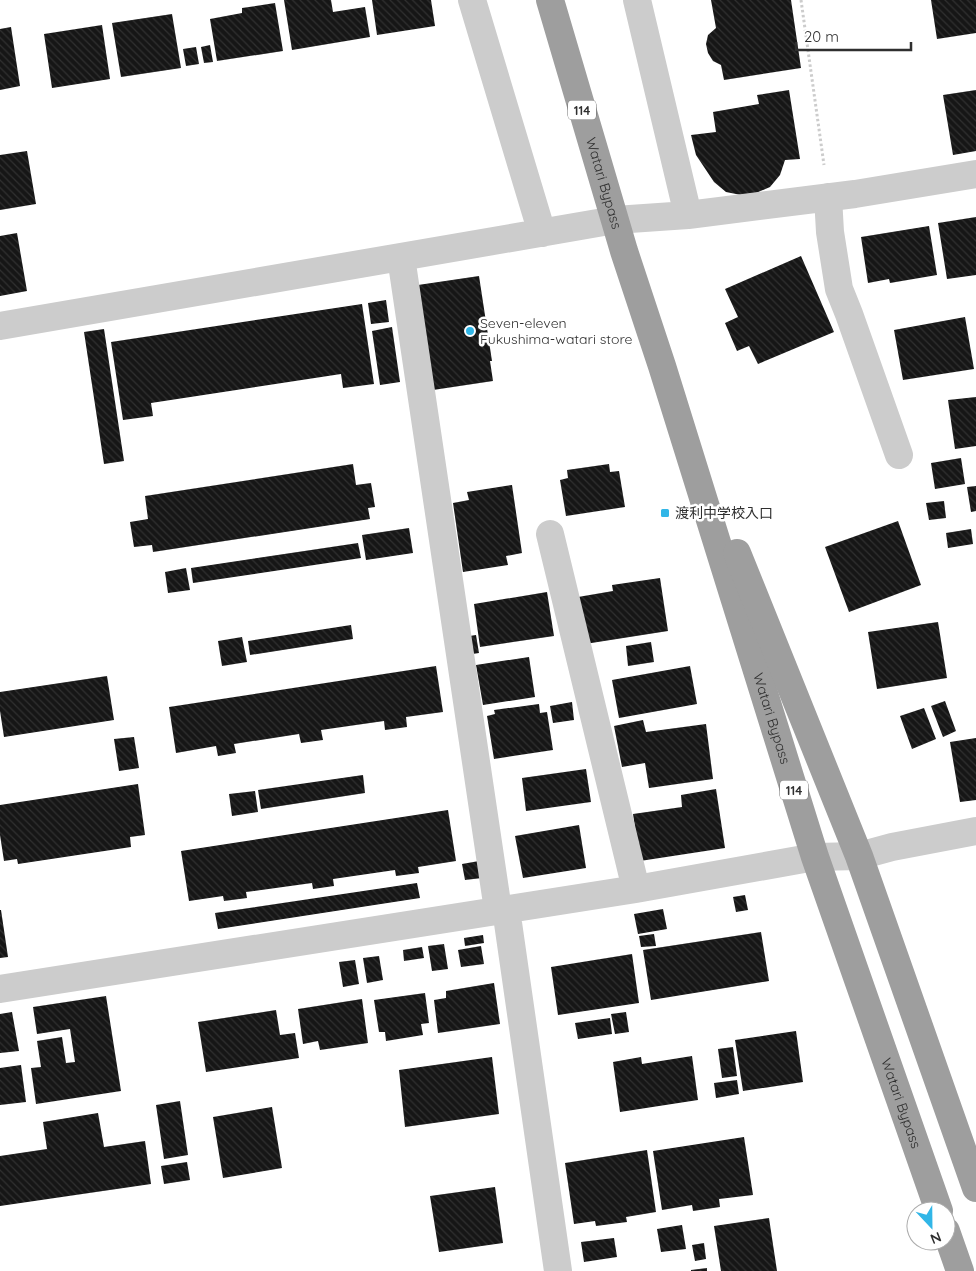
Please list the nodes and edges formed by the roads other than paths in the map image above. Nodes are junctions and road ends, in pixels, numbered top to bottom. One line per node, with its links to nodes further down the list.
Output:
1 (472, 0): 8 (street)
2 (550, 0): 7 (highway, Watari Bypass / 114)
3 (638, 0): 6 (street)
4 (976, 174): 5 (street)
5 (828, 197): 6 (street); 12 (street)
6 (688, 215): 7 (street)
7 (614, 220): 8 (street); 11 (highway, Watari Bypass / 114)
8 (542, 233): 9 (street)
9 (401, 257): 10 (street); 18 (street)
10 (0, 326)
11 (662, 366): 15 (highway, Watari Bypass / 114); 16 (highway, Watari Bypass / 114)
12 (899, 455)
13 (550, 534): 17 (street)
14 (976, 831): 15 (street)
15 (859, 856): 16 (street); 20 (highway, Watari Bypass / 114)
16 (815, 857): 17 (street); 21 (highway, Watari Bypass / 114)
17 (636, 889): 18 (street)
18 (502, 910): 19 (street); 23 (street)
19 (0, 989)
20 (976, 1188)
21 (935, 1201)
22 (953, 1251): 24 (highway)
23 (558, 1271)
24 (960, 1271)

